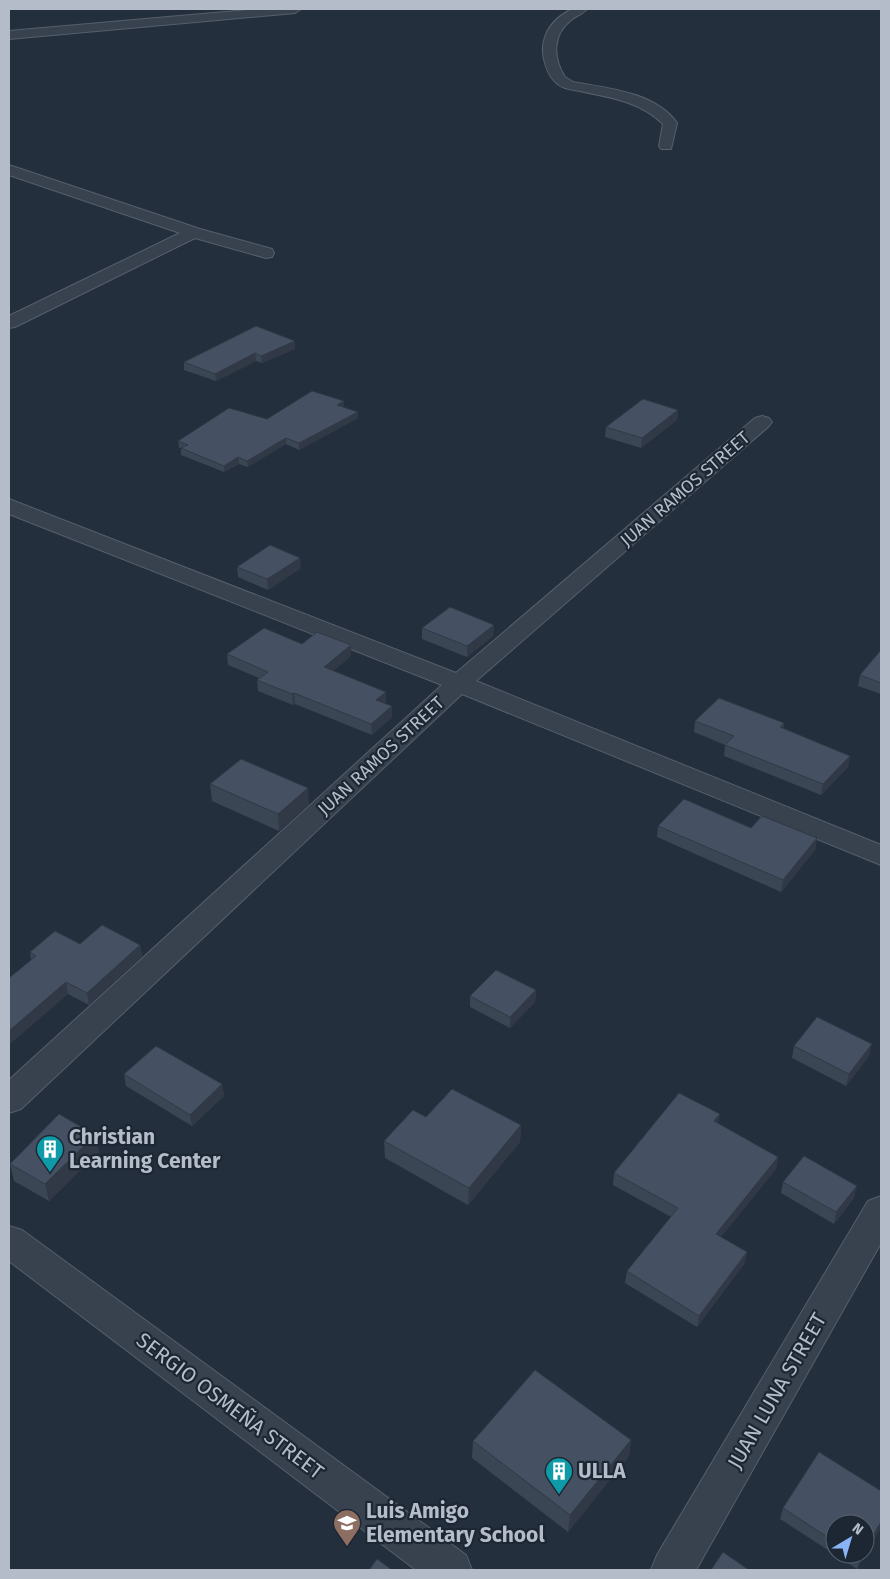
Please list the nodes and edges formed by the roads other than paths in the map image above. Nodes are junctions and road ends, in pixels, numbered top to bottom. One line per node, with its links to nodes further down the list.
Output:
1 (295, 9): 3 (street)
2 (581, 9): 4 (street)
3 (9, 34)
4 (666, 146)
5 (9, 170): 6 (street)
6 (27, 176): 7 (street); 8 (street)
7 (9, 183)
8 (194, 232): 9 (street); 10 (street)
9 (266, 253)
10 (9, 323)
11 (762, 422): 13 (street, JUAN RAMOS STREET)
12 (9, 506): 13 (street)
13 (459, 684): 14 (street); 15 (street, JUAN RAMOS STREET)
14 (881, 856)
15 (9, 1100)
16 (881, 1211): 19 (street, JUAN LUNA STREET)
17 (9, 1241): 18 (street, SERGIO OSMEÑA STREET)
18 (451, 1570)
19 (672, 1570)

